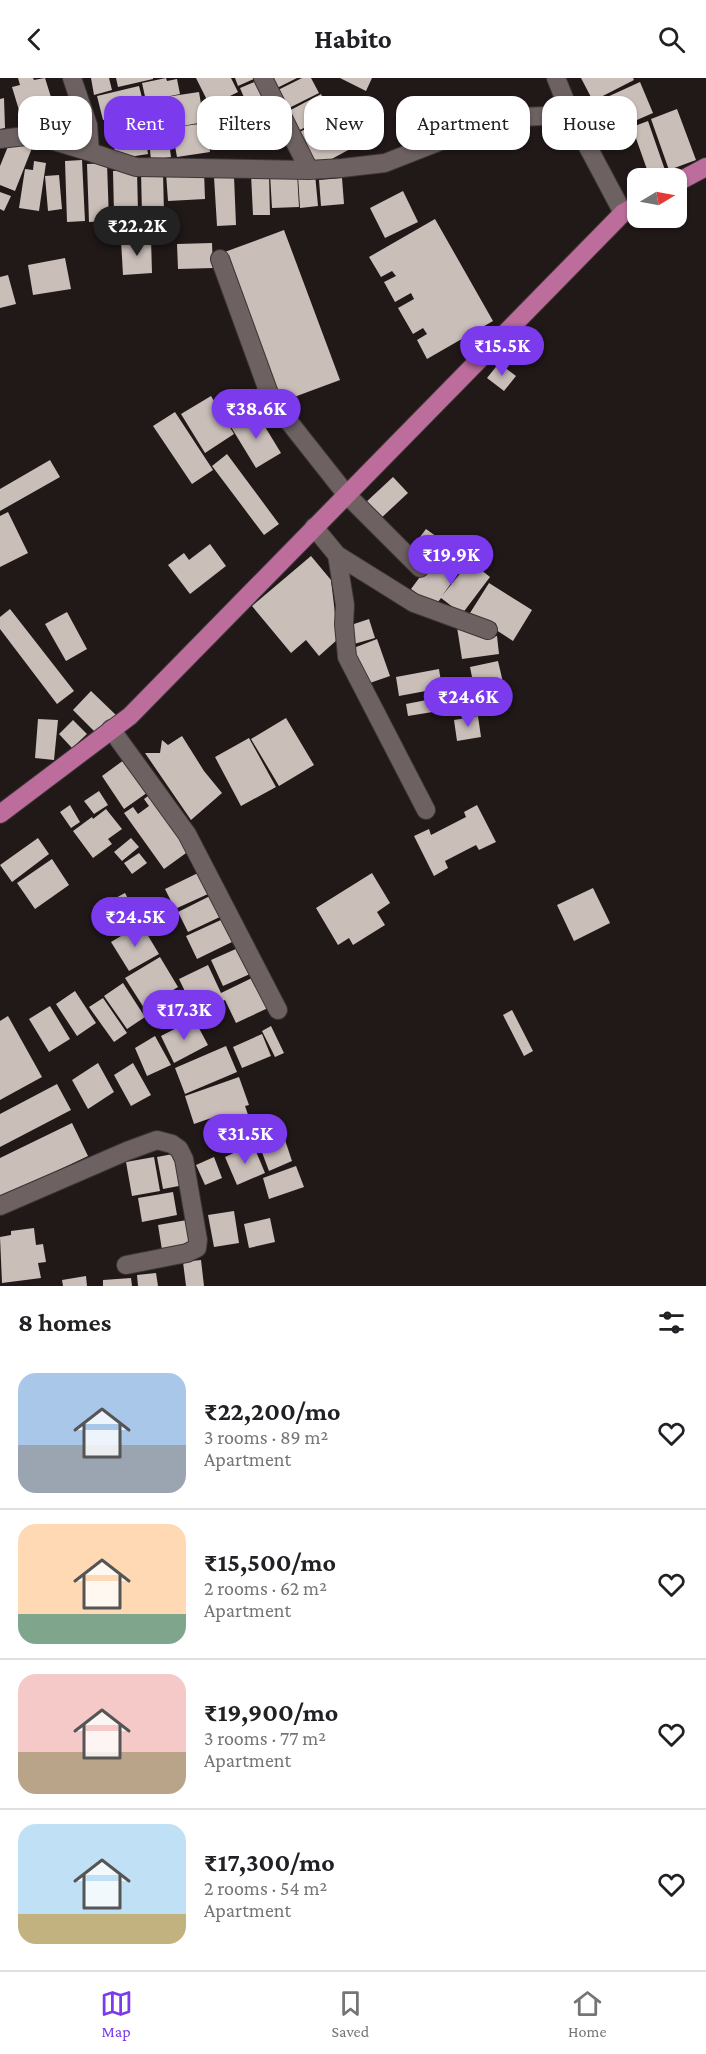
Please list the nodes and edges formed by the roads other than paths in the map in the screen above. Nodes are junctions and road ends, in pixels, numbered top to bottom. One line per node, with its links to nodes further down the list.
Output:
1 (72, 78): 8 (street)
2 (263, 78): 10 (street)
3 (556, 78): 4 (street)
4 (563, 96)
5 (542, 116): 10 (street)
6 (0, 139): 8 (street)
7 (593, 150): 12 (street)
8 (90, 152): 10 (street)
9 (706, 167): 11 (main road)
10 (309, 170)
11 (687, 177)
12 (627, 204)
13 (627, 212): 15 (main road)
14 (220, 260): 15 (street)
15 (346, 494): 16 (main road); 18 (street)
16 (314, 527): 17 (street); 20 (main road)
17 (337, 555): 19 (street); 21 (street)
18 (420, 568)
19 (488, 630)
20 (111, 729): 22 (main road); 23 (street)
21 (426, 810)
22 (0, 814)
23 (278, 1010)
24 (0, 1206): 25 (street)
25 (126, 1264)

